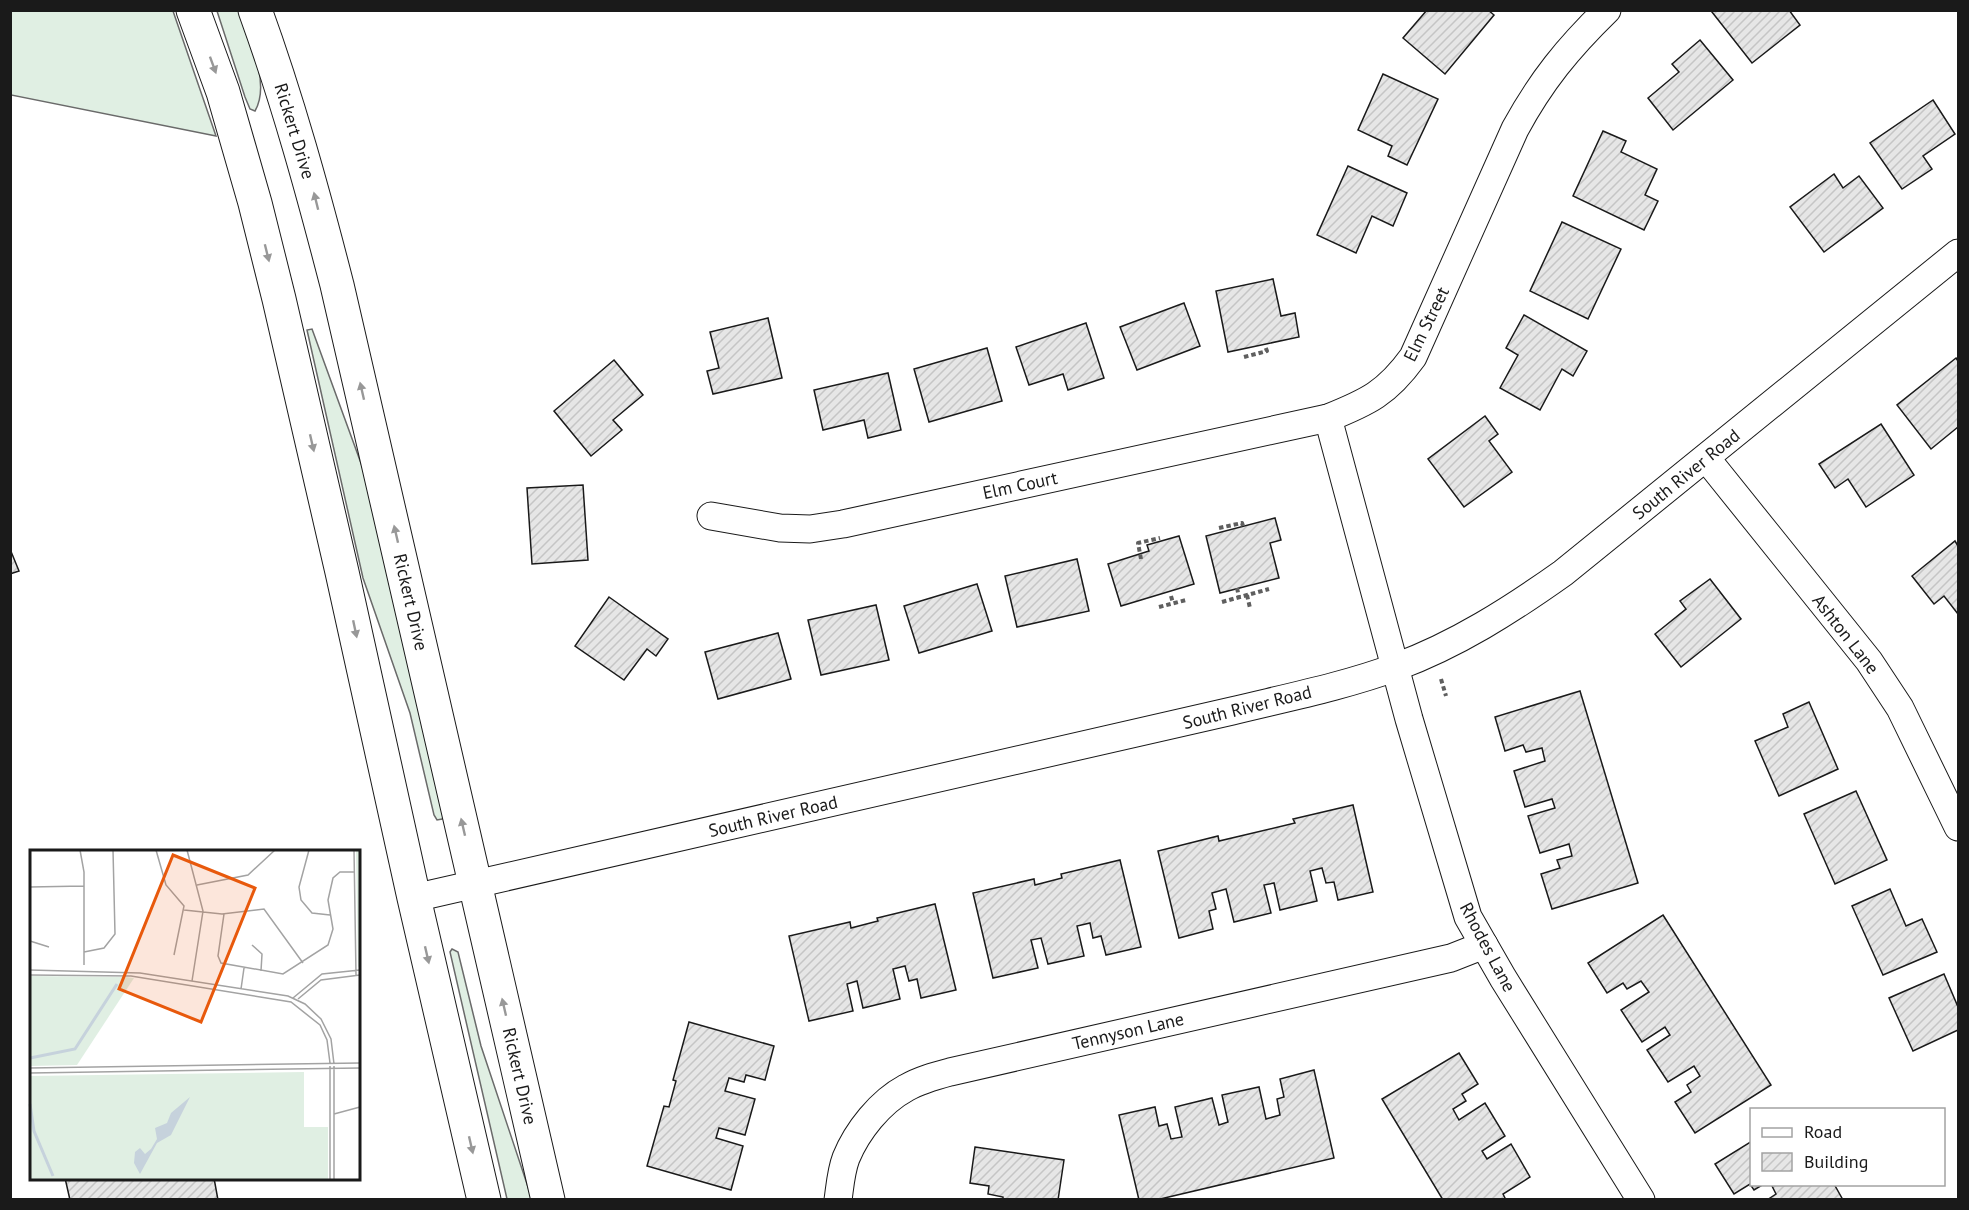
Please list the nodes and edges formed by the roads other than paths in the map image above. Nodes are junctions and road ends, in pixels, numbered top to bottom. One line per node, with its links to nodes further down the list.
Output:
1 (194, 10): 11 (street, one-way to 11)
2 (255, 10): 10 (street, Rickert Drive, one-way to 2)
3 (1607, 10): 5 (street, Elm Street)
4 (1959, 254): 6 (street, South River Road)
5 (1328, 418): 7 (street, Elm Court); 8 (street)
6 (1706, 458): 8 (street, South River Road); 9 (street, Ashton Lane)
7 (711, 516)
8 (1395, 667): 10 (street, South River Road); 12 (street, Rhodes Lane)
9 (1959, 827)
10 (476, 884): 11 (street, South River Road); 14 (street, Rickert Drive, one-way to 10)
11 (414, 898): 13 (street, one-way to 13)
12 (1484, 945): 15 (street, Tennyson Lane); 16 (street, Rhodes Lane)
13 (484, 1200)
14 (548, 1200)
15 (838, 1200)
16 (1641, 1200)

